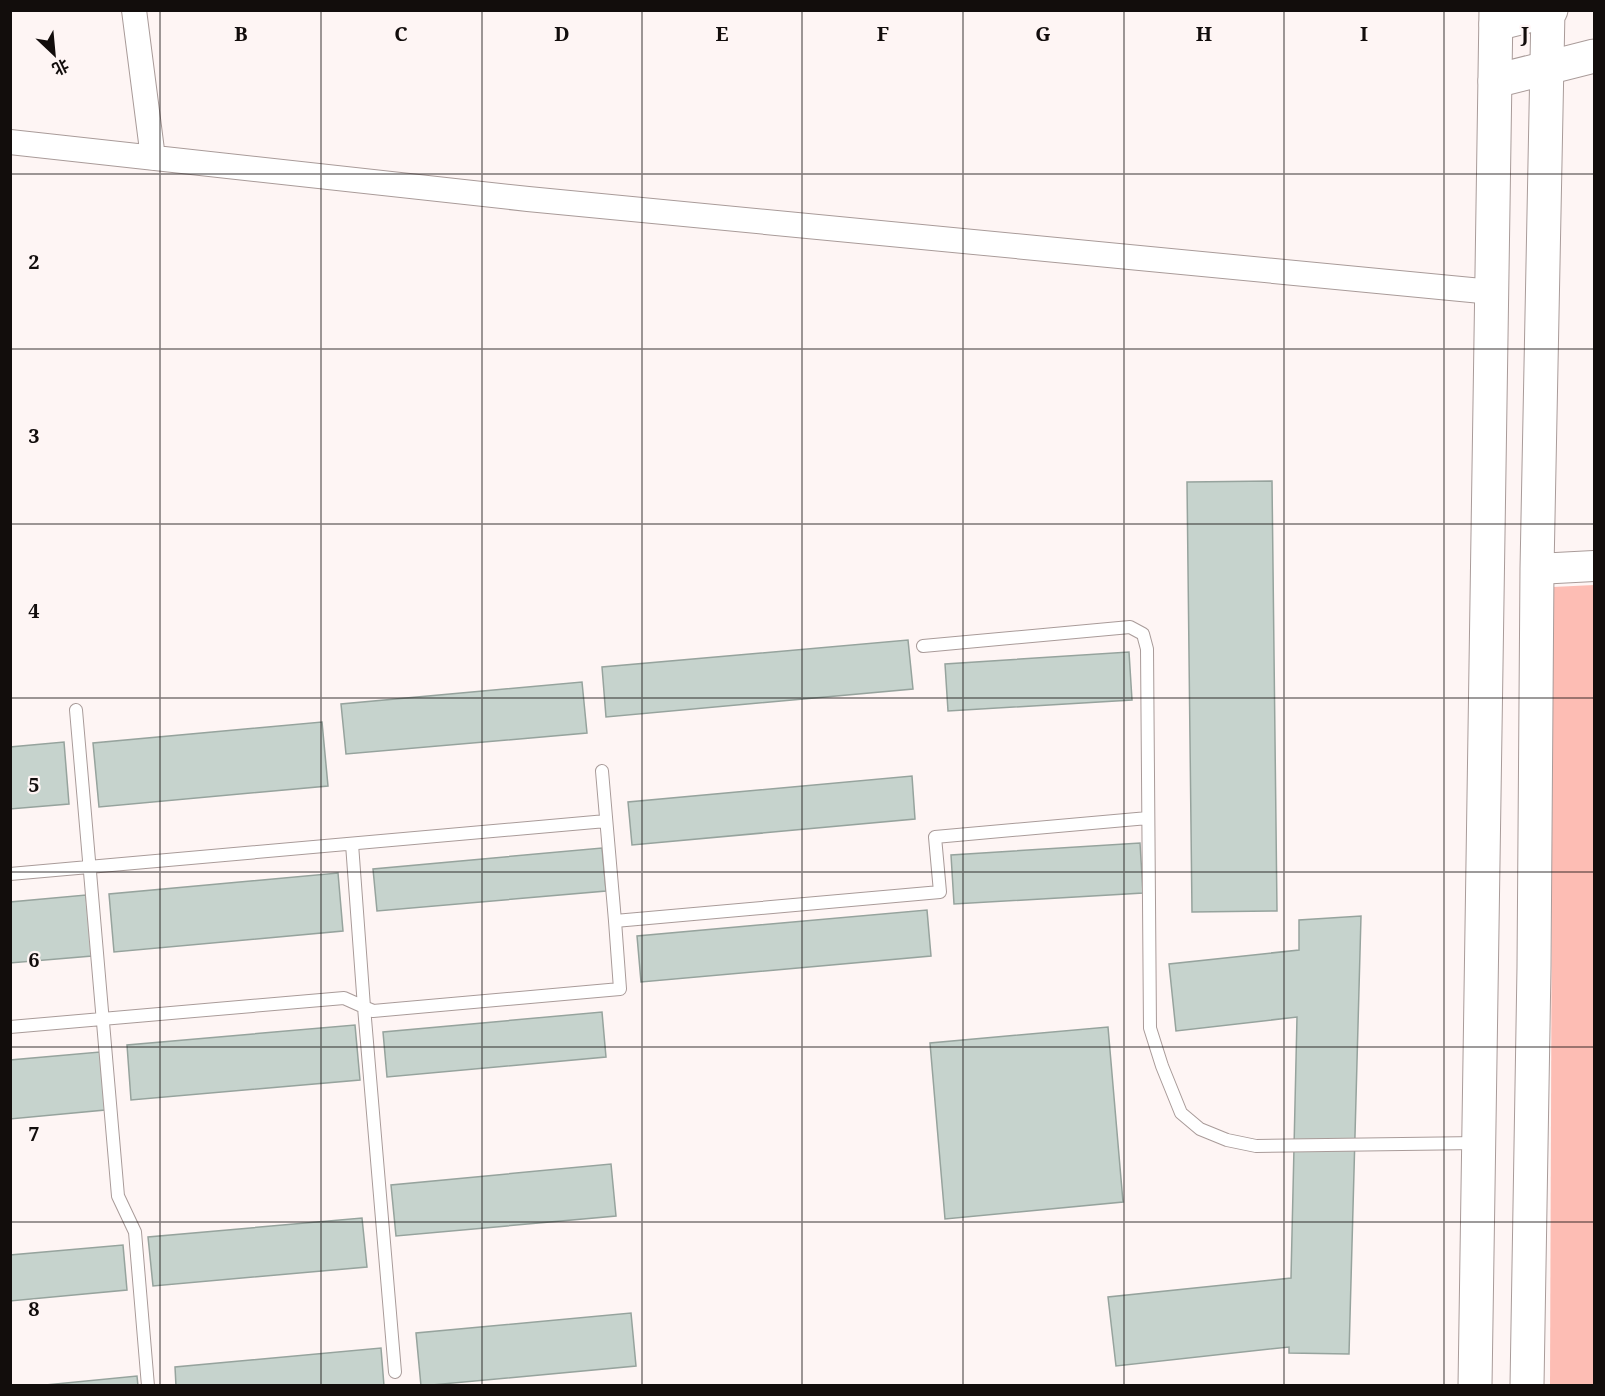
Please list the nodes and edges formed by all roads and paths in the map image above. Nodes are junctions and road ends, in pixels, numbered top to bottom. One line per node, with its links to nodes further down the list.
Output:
1 (134, 10): 8 (street)
2 (1549, 11): 3 (main road); 5 (main road)
3 (1496, 17): 6 (main road)
4 (1594, 56): 5 (main road)
5 (1547, 68): 6 (main road); 11 (main road)
6 (1495, 81): 9 (main road)
7 (10, 142): 8 (street)
8 (153, 158): 9 (street)
9 (1492, 292): 24 (main road)
10 (1594, 566): 11 (street)
11 (1537, 569): 28 (main road)
12 (922, 646): 15 (lane)
13 (76, 710): 18 (lane)
14 (602, 771): 16 (lane)
15 (1148, 818): 20 (lane); 24 (lane)
16 (606, 821): 17 (lane); 20 (lane)
17 (352, 844): 18 (lane); 21 (lane)
18 (89, 867): 19 (lane); 22 (lane)
19 (10, 874)
20 (615, 921): 21 (lane)
21 (364, 1007): 22 (lane); 25 (lane)
22 (103, 1019): 23 (lane); 26 (lane)
23 (10, 1027)
24 (1479, 1143): 27 (main road)
25 (395, 1372)
26 (148, 1386)
27 (1475, 1386)
28 (1527, 1386)

